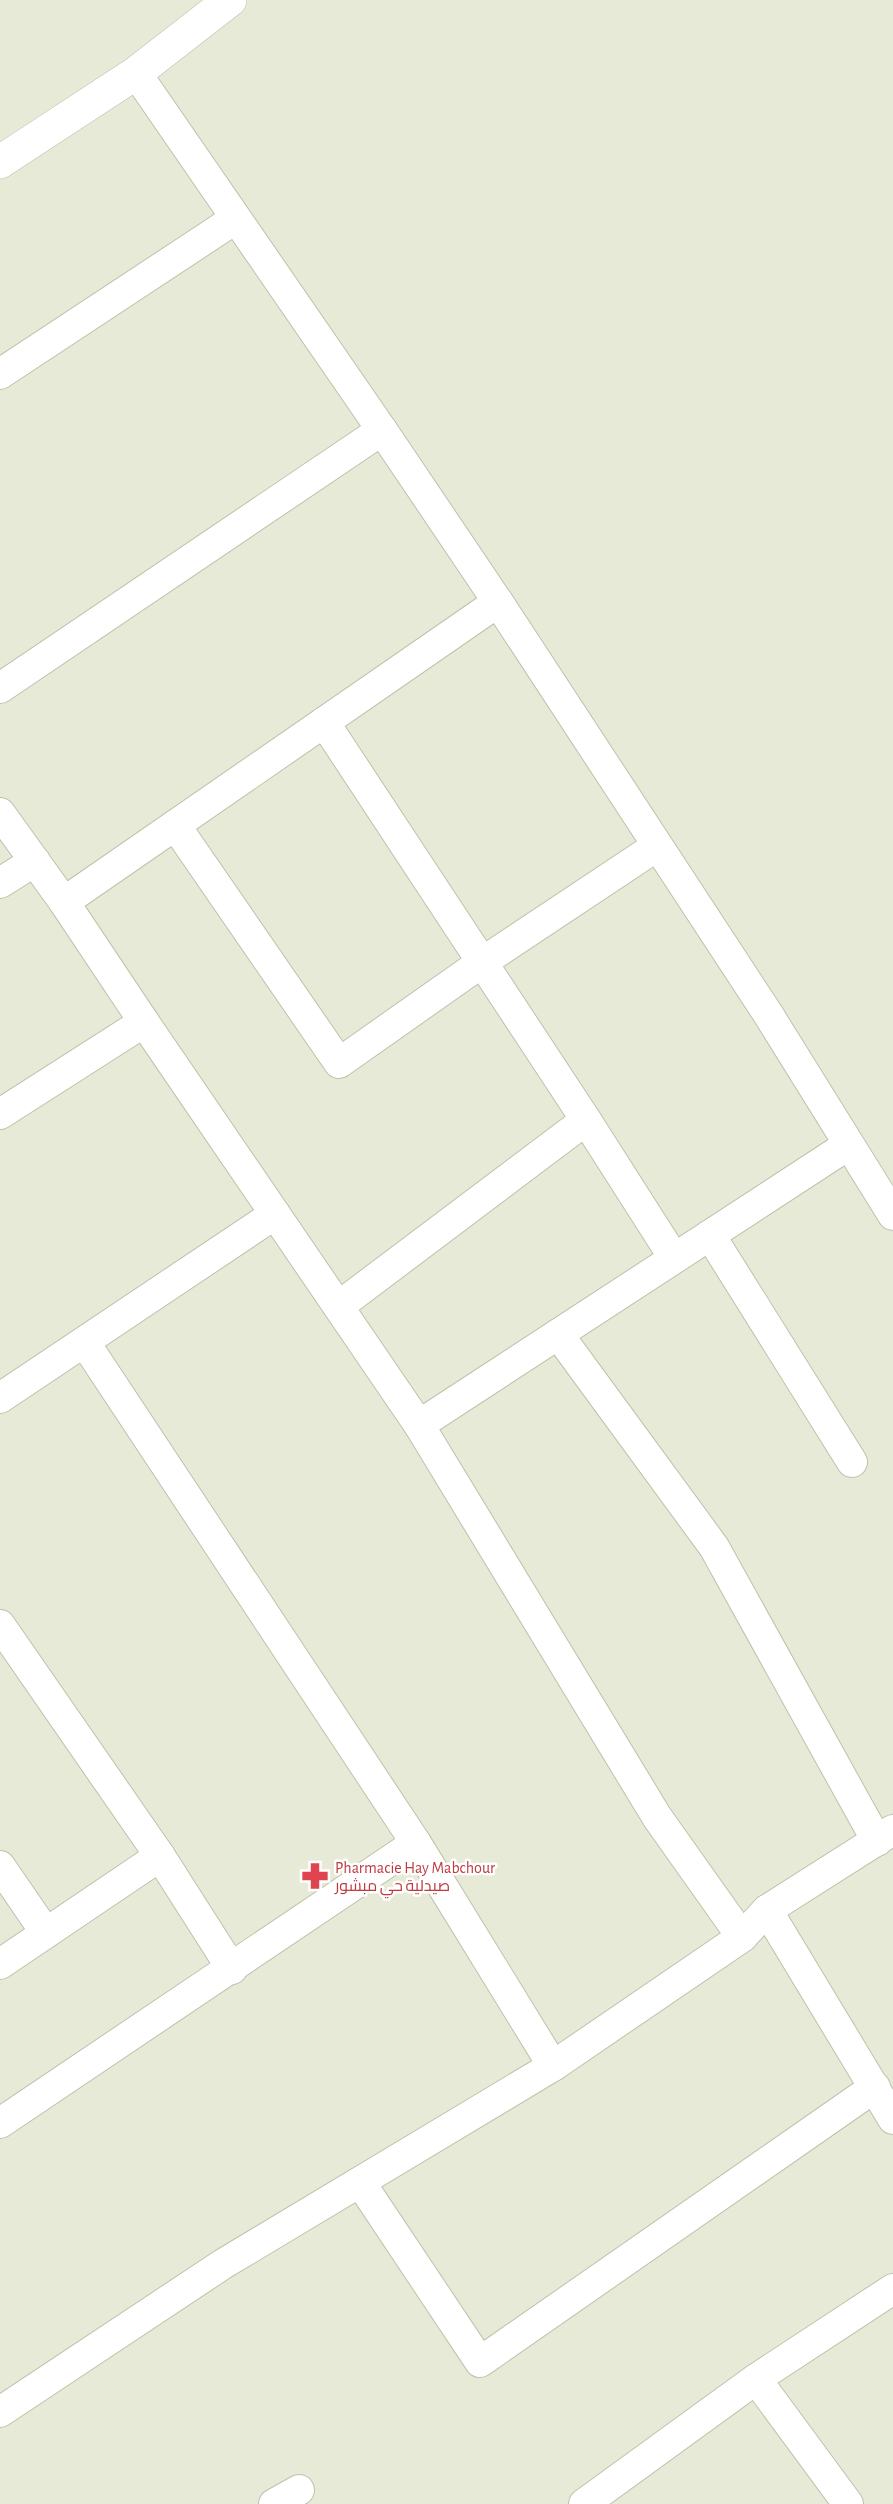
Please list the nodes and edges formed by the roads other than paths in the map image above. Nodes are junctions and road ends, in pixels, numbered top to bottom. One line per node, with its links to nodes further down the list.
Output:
1 (230, 0): 2 (street)
2 (136, 73): 3 (street); 4 (street)
3 (0, 162)
4 (235, 219): 5 (street); 6 (street)
5 (0, 374)
6 (382, 430): 7 (street); 8 (street)
7 (498, 602): 9 (street); 12 (street)
8 (0, 688)
9 (324, 722): 11 (street); 16 (street)
10 (0, 813): 13 (street)
11 (175, 825): 15 (street); 16 (street)
12 (657, 846): 16 (street); 20 (street)
13 (35, 861): 14 (street); 15 (street)
14 (0, 883)
15 (64, 902): 17 (street)
16 (481, 963): 19 (street)
17 (144, 1022): 18 (street); 21 (street)
18 (0, 1114)
19 (586, 1120): 24 (street); 25 (street)
20 (848, 1145): 22 (street); 23 (street)
21 (275, 1214): 25 (street); 27 (street)
22 (893, 1215)
23 (710, 1235): 24 (street); 30 (street)
24 (674, 1258): 26 (street)
25 (339, 1306): 29 (street)
26 (558, 1334): 29 (street); 32 (street)
27 (85, 1343): 28 (street); 33 (street)
28 (0, 1398)
29 (419, 1425): 38 (street)
30 (852, 1462)
31 (0, 1625): 34 (street)
32 (885, 1835): 36 (street)
33 (416, 1843): 40 (street); 41 (street)
34 (160, 1856): 37 (street); 40 (street)
35 (0, 1866): 37 (street)
36 (767, 1910): 38 (street); 42 (street)
37 (46, 1933): 39 (street)
38 (742, 1937): 41 (street)
39 (0, 1964)
40 (232, 1969): 44 (street)
41 (553, 2067): 45 (street)
42 (875, 2087): 43 (street); 45 (street)
43 (893, 2119)
44 (0, 2123)
45 (360, 2182): 48 (street)
46 (893, 2289): 47 (street)
47 (756, 2379): 49 (street); 50 (street)
48 (0, 2412)
49 (584, 2504)
50 (848, 2504)

